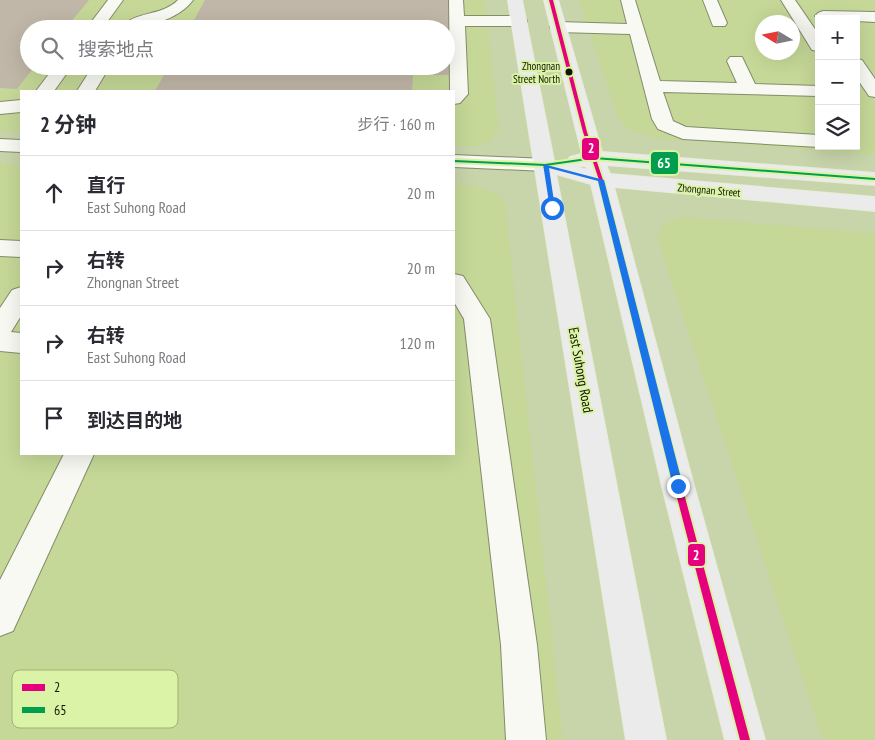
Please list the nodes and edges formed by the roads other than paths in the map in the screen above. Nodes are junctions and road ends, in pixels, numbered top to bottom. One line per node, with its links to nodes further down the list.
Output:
1 (116, 0): 11 (street)
2 (186, 0): 12 (street)
3 (456, 0): 14 (street)
4 (515, 0): 13 (main road, East Suhong Road)
5 (551, 0): 16 (main road)
6 (628, 0): 17 (street)
7 (710, 0): 15 (street)
8 (788, 0): 18 (street)
9 (860, 17): 10 (street)
10 (875, 17)
11 (101, 20)
12 (146, 20)
13 (519, 20): 14 (street); 36 (main road, East Suhong Road)
14 (458, 21): 31 (street)
15 (719, 23)
16 (558, 27): 17 (street); 37 (main road)
17 (636, 29): 25 (street)
18 (815, 41)
19 (801, 46): 20 (street)
20 (815, 46)
21 (736, 61): 26 (street)
22 (860, 70): 30 (street)
23 (57, 75): 27 (street)
24 (96, 75): 28 (street)
25 (652, 86): 26 (street); 32 (street)
26 (748, 89): 29 (street)
27 (46, 90)
28 (87, 90)
29 (815, 91)
30 (875, 92)
31 (455, 98)
32 (815, 142)
33 (0, 145): 34 (street)
34 (20, 146)
35 (455, 162): 36 (street, Zhongnan Street)
36 (545, 165): 37 (main road, Zhongnan Street); 50 (main road, East Suhong Road)
37 (597, 169): 38 (main road, Zhongnan Street); 39 (main road, Zhongnan Street); 51 (main road)
38 (875, 180)
39 (875, 204)
40 (0, 248): 41 (street)
41 (20, 249)
42 (455, 284): 49 (street)
43 (20, 298): 44 (street)
44 (0, 329)
45 (0, 341): 46 (street)
46 (20, 342)
47 (79, 455): 48 (street)
48 (0, 618)
49 (526, 740)
50 (646, 740)
51 (745, 740)

